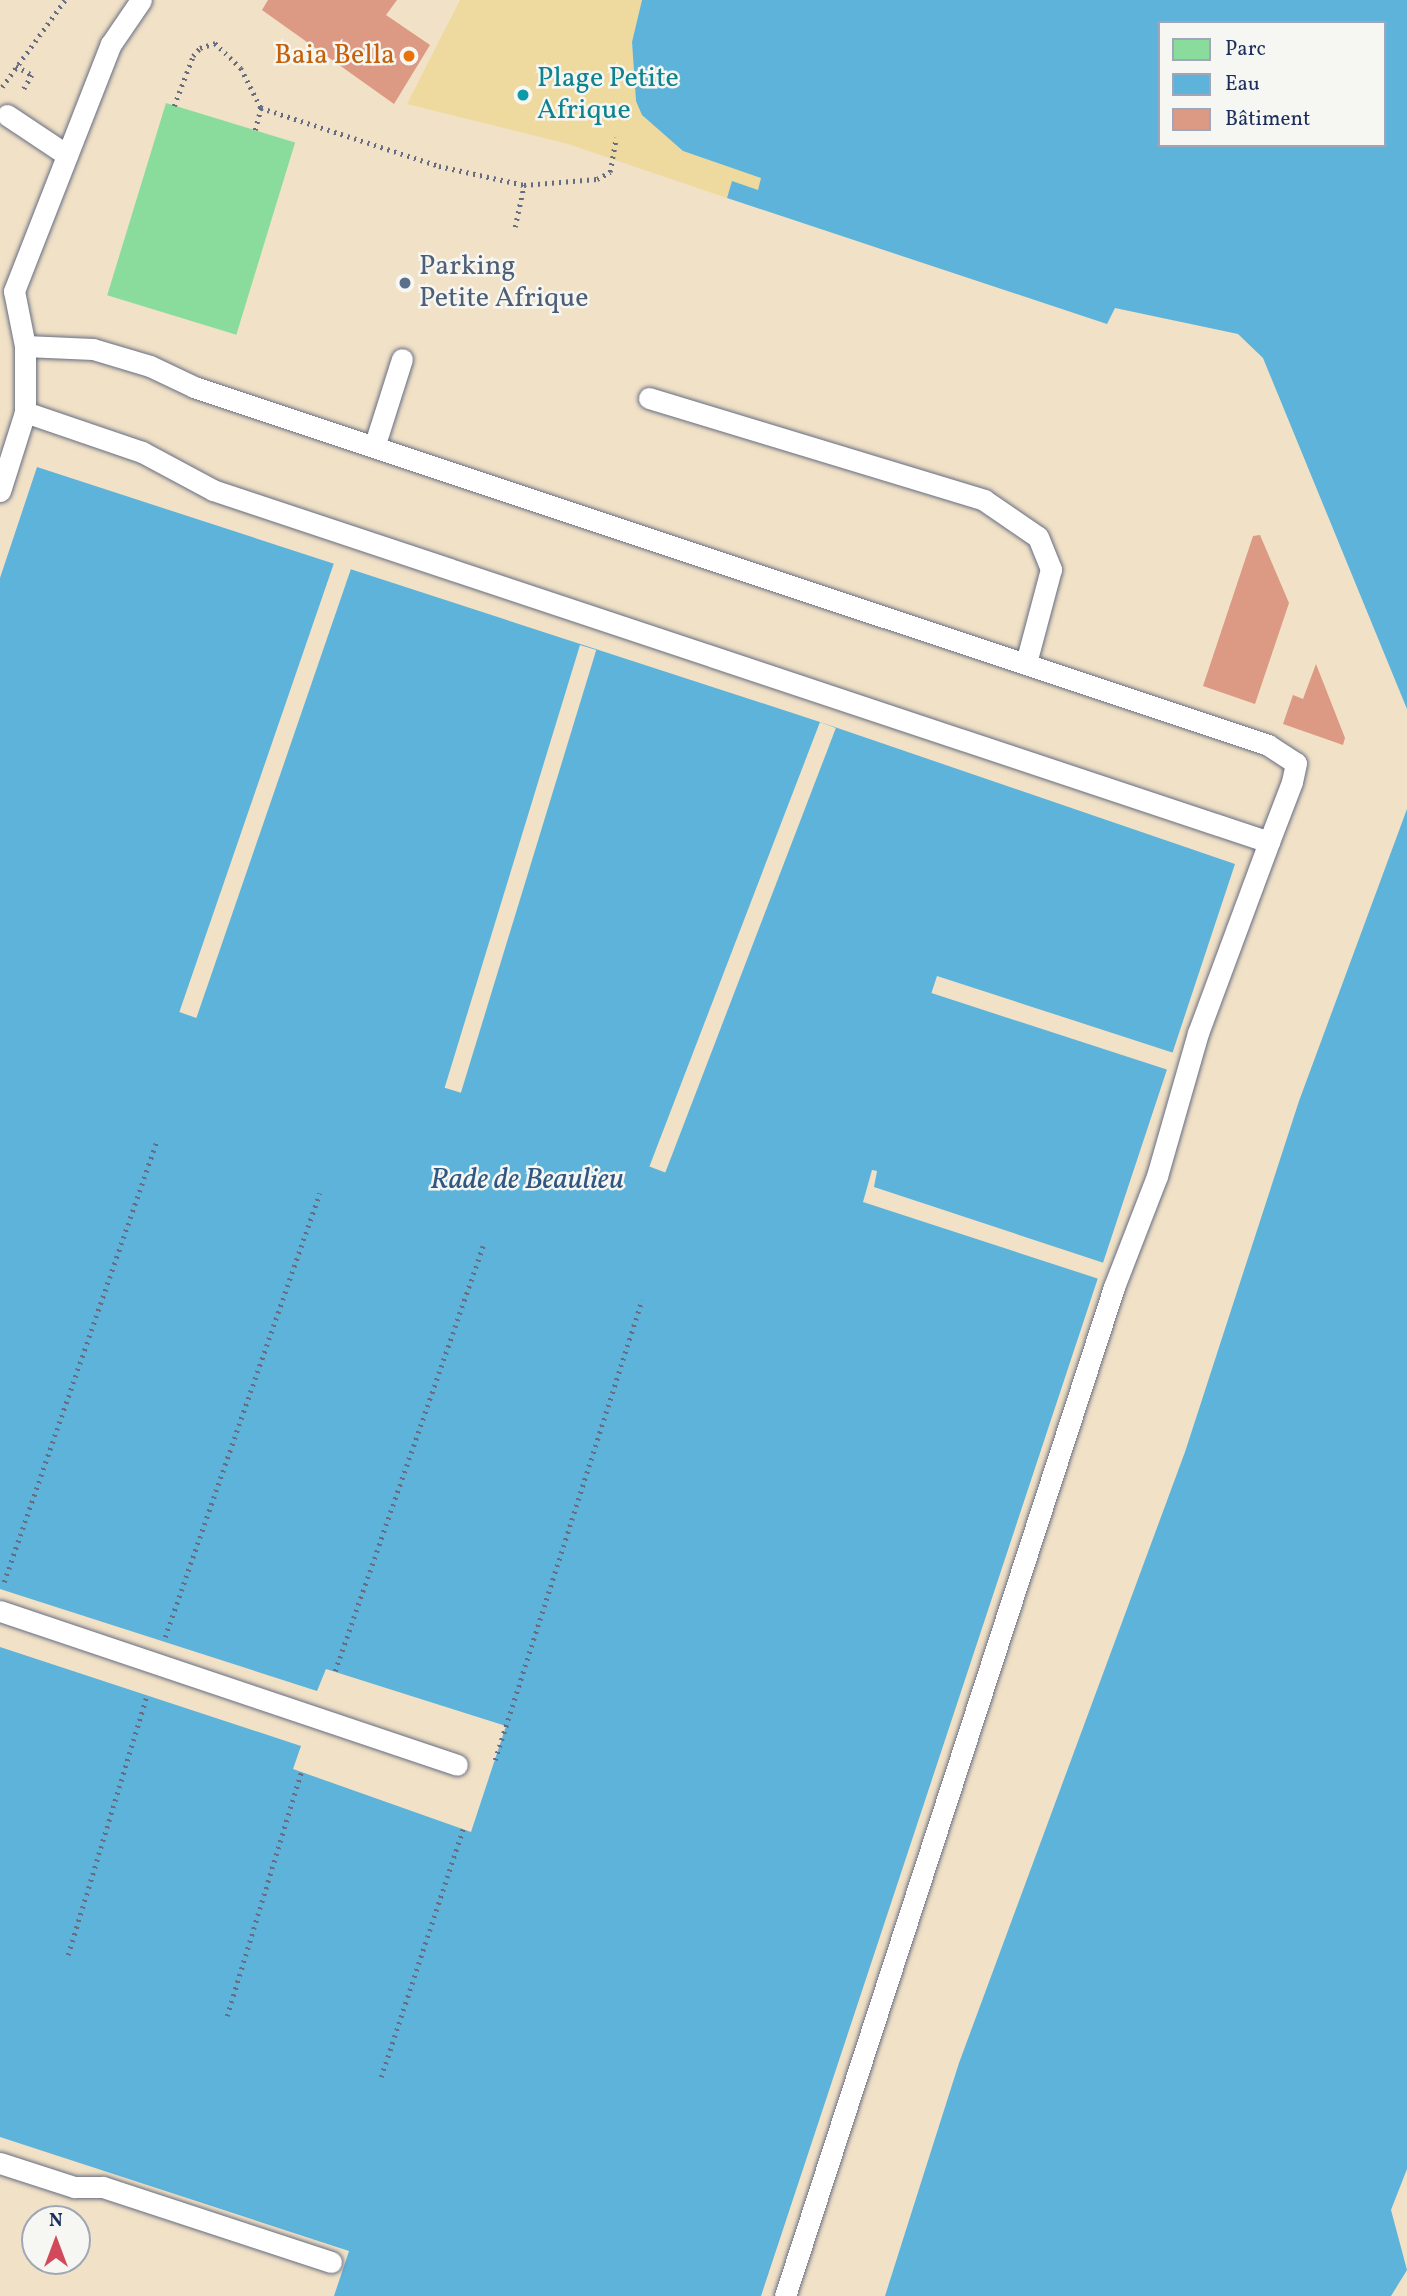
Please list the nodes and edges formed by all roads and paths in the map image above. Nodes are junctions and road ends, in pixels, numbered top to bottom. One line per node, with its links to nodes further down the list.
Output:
1 (65, 0): 3 (path)
2 (141, 0): 11 (lane)
3 (16, 66): 4 (path); 5 (path)
4 (32, 75)
5 (0, 89)
6 (174, 106): 7 (path)
7 (261, 108): 9 (path); 12 (path)
8 (7, 116): 11 (lane)
9 (255, 130)
10 (616, 138): 12 (path)
11 (67, 155): 14 (lane)
12 (524, 185): 13 (path)
13 (515, 227)
14 (25, 346): 17 (lane); 18 (lane)
15 (402, 359): 18 (lane)
16 (649, 398): 20 (lane)
17 (26, 412): 19 (lane); 21 (lane)
18 (375, 444): 20 (lane)
19 (0, 491)
20 (1026, 663): 21 (lane)
21 (1269, 842): 40 (lane)
22 (158, 1141): 26 (path)
23 (320, 1193): 28 (path)
24 (483, 1246): 29 (path)
25 (642, 1300): 31 (path)
26 (2, 1590)
27 (0, 1611): 32 (lane)
28 (163, 1641)
29 (335, 1671)
30 (147, 1695): 35 (path)
31 (495, 1760)
32 (457, 1765)
33 (301, 1773): 36 (path)
34 (463, 1829): 37 (path)
35 (68, 1955)
36 (227, 2016)
37 (381, 2077)
38 (0, 2163): 39 (lane)
39 (331, 2262)
40 (785, 2296)

